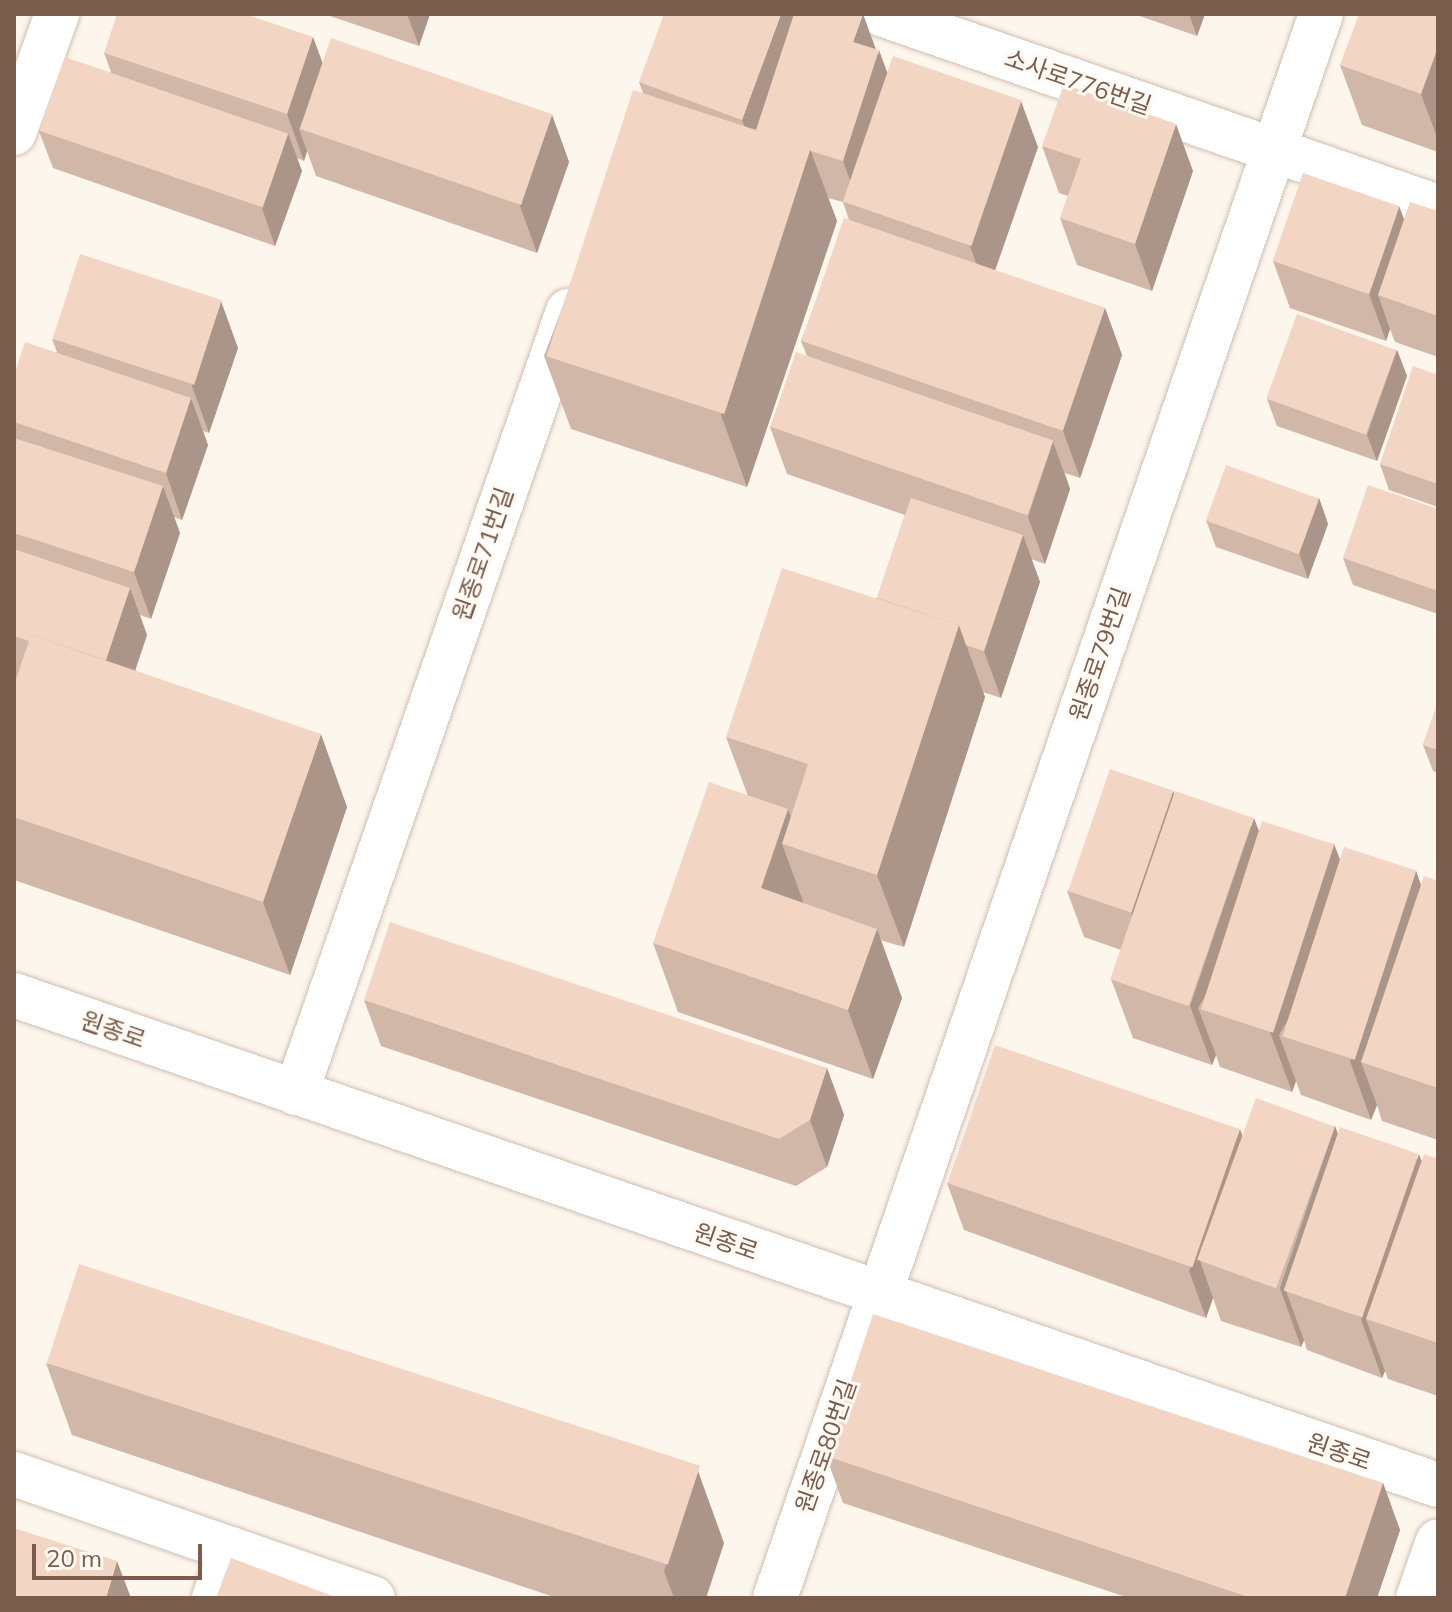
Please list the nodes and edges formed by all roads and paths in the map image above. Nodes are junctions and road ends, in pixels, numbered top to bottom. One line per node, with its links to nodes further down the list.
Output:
1 (57, 14): 4 (street)
2 (881, 14): 5 (street, 소사로776번길)
3 (1321, 14): 5 (street, 원종로79번길)
4 (14, 133)
5 (1274, 151): 6 (street, 소사로776번길); 10 (street, 원종로79번길)
6 (1438, 207)
7 (583, 269): 9 (street, 원종로71번길)
8 (14, 995): 9 (street, 원종로)
9 (296, 1093): 10 (street, 원종로)
10 (878, 1295): 12 (street, 원종로); 17 (street, 원종로80번길)
11 (14, 1474): 14 (street)
12 (1438, 1485)
13 (1438, 1541): 18 (street)
14 (231, 1549): 15 (street); 16 (street)
15 (214, 1598)
16 (373, 1598)
17 (775, 1598)
18 (1418, 1598)

